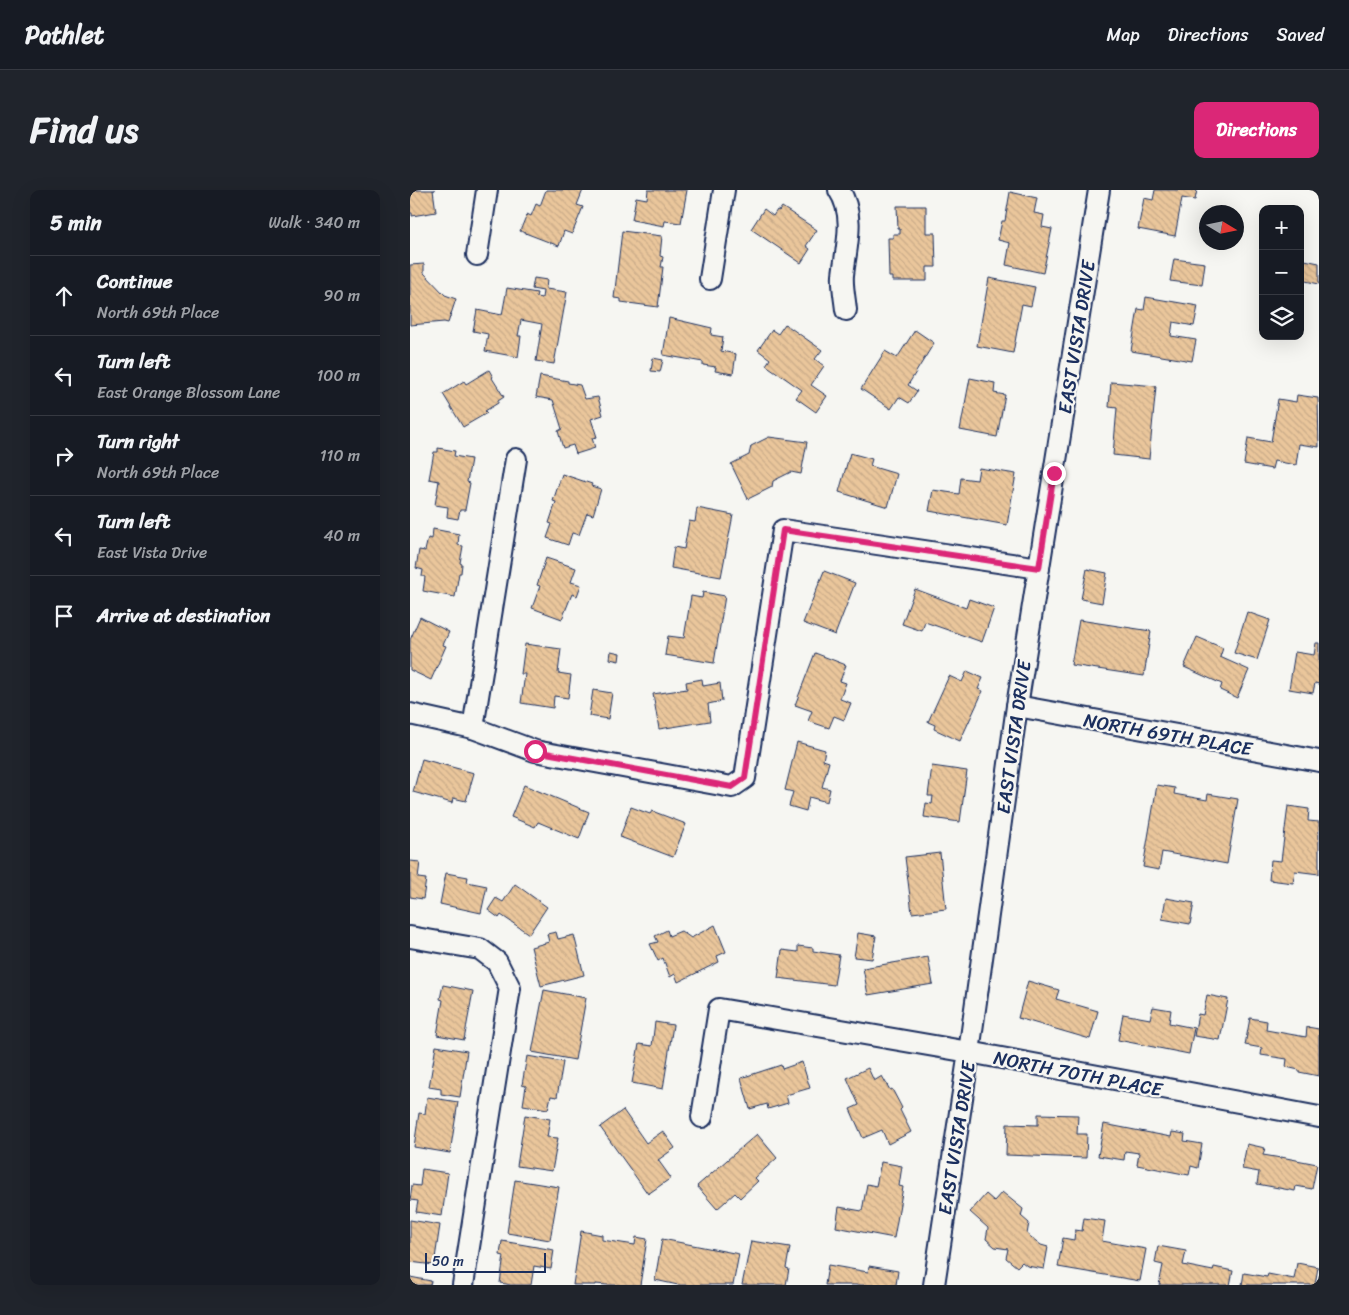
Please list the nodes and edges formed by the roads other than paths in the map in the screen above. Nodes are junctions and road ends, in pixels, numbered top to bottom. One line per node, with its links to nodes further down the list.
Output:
1 (487, 190): 5 (street)
2 (724, 190): 6 (street)
3 (838, 190): 7 (street)
4 (1099, 190): 9 (street, EAST VISTA DRIVE)
5 (477, 255)
6 (710, 279)
7 (846, 310)
8 (516, 459): 12 (street)
9 (1039, 568): 10 (street, EAST VISTA DRIVE); 12 (street)
10 (1017, 706): 13 (street, NORTH 69TH PLACE); 15 (street, EAST VISTA DRIVE)
11 (410, 714): 12 (street)
12 (473, 728)
13 (1319, 762)
14 (410, 937): 18 (street)
15 (969, 1052): 16 (street, NORTH 70TH PLACE); 17 (street, NORTH 70TH PLACE); 19 (street, EAST VISTA DRIVE)
16 (1319, 1117)
17 (702, 1118)
18 (463, 1285)
19 (934, 1285)

